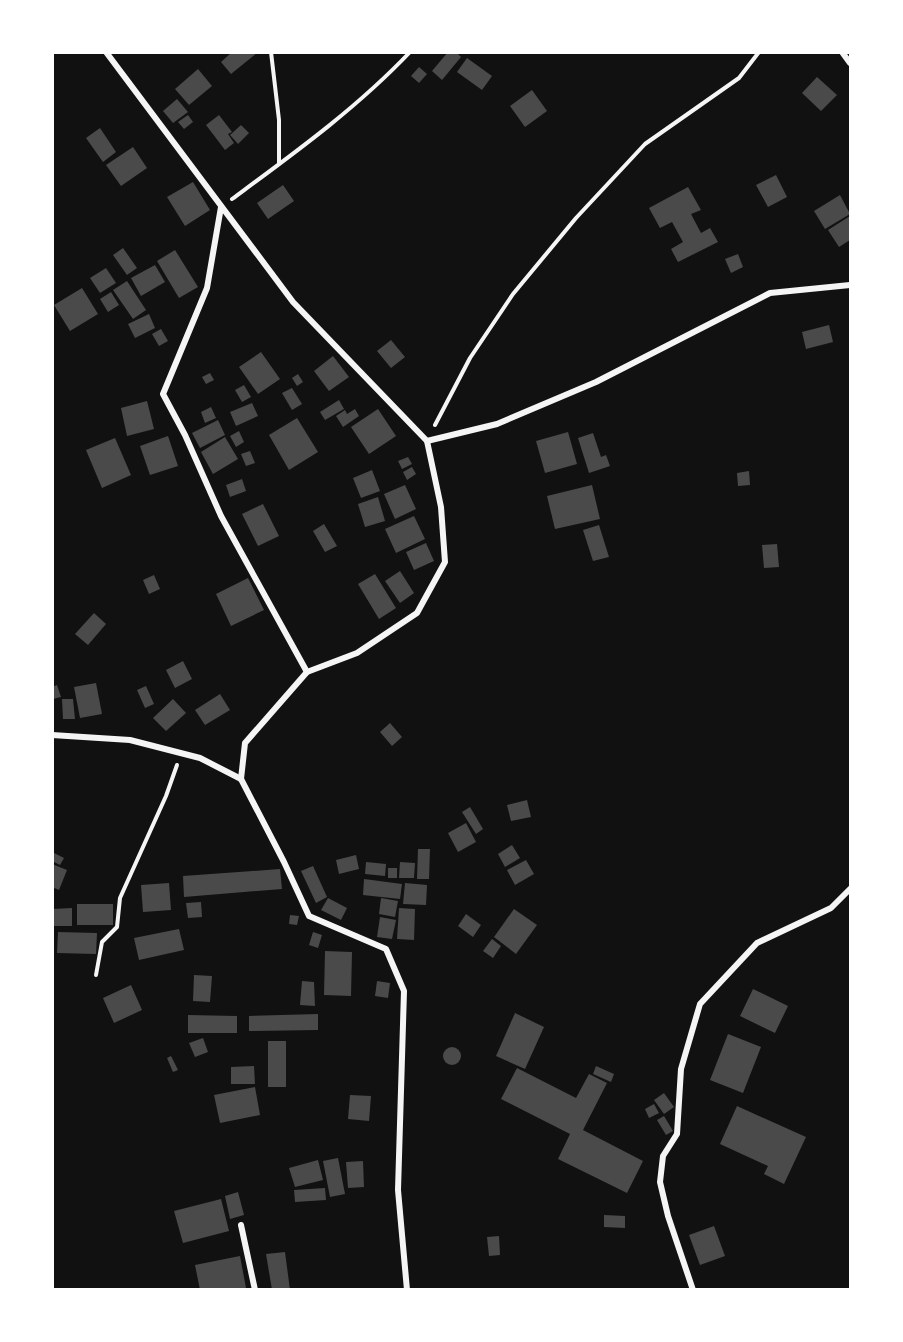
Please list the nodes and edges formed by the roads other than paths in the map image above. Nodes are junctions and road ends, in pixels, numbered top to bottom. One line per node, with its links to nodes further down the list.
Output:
1 (106, 52): 4 (street)
2 (842, 52): 3 (street)
3 (850, 63)
4 (221, 207): 6 (street); 7 (street)
5 (850, 285): 6 (street)
6 (427, 441): 7 (street)
7 (307, 672): 9 (street)
8 (52, 735): 9 (street)
9 (242, 779): 13 (street)
10 (850, 889): 14 (street)
11 (242, 1225): 12 (street)
12 (255, 1290)
13 (407, 1290)
14 (693, 1290)

